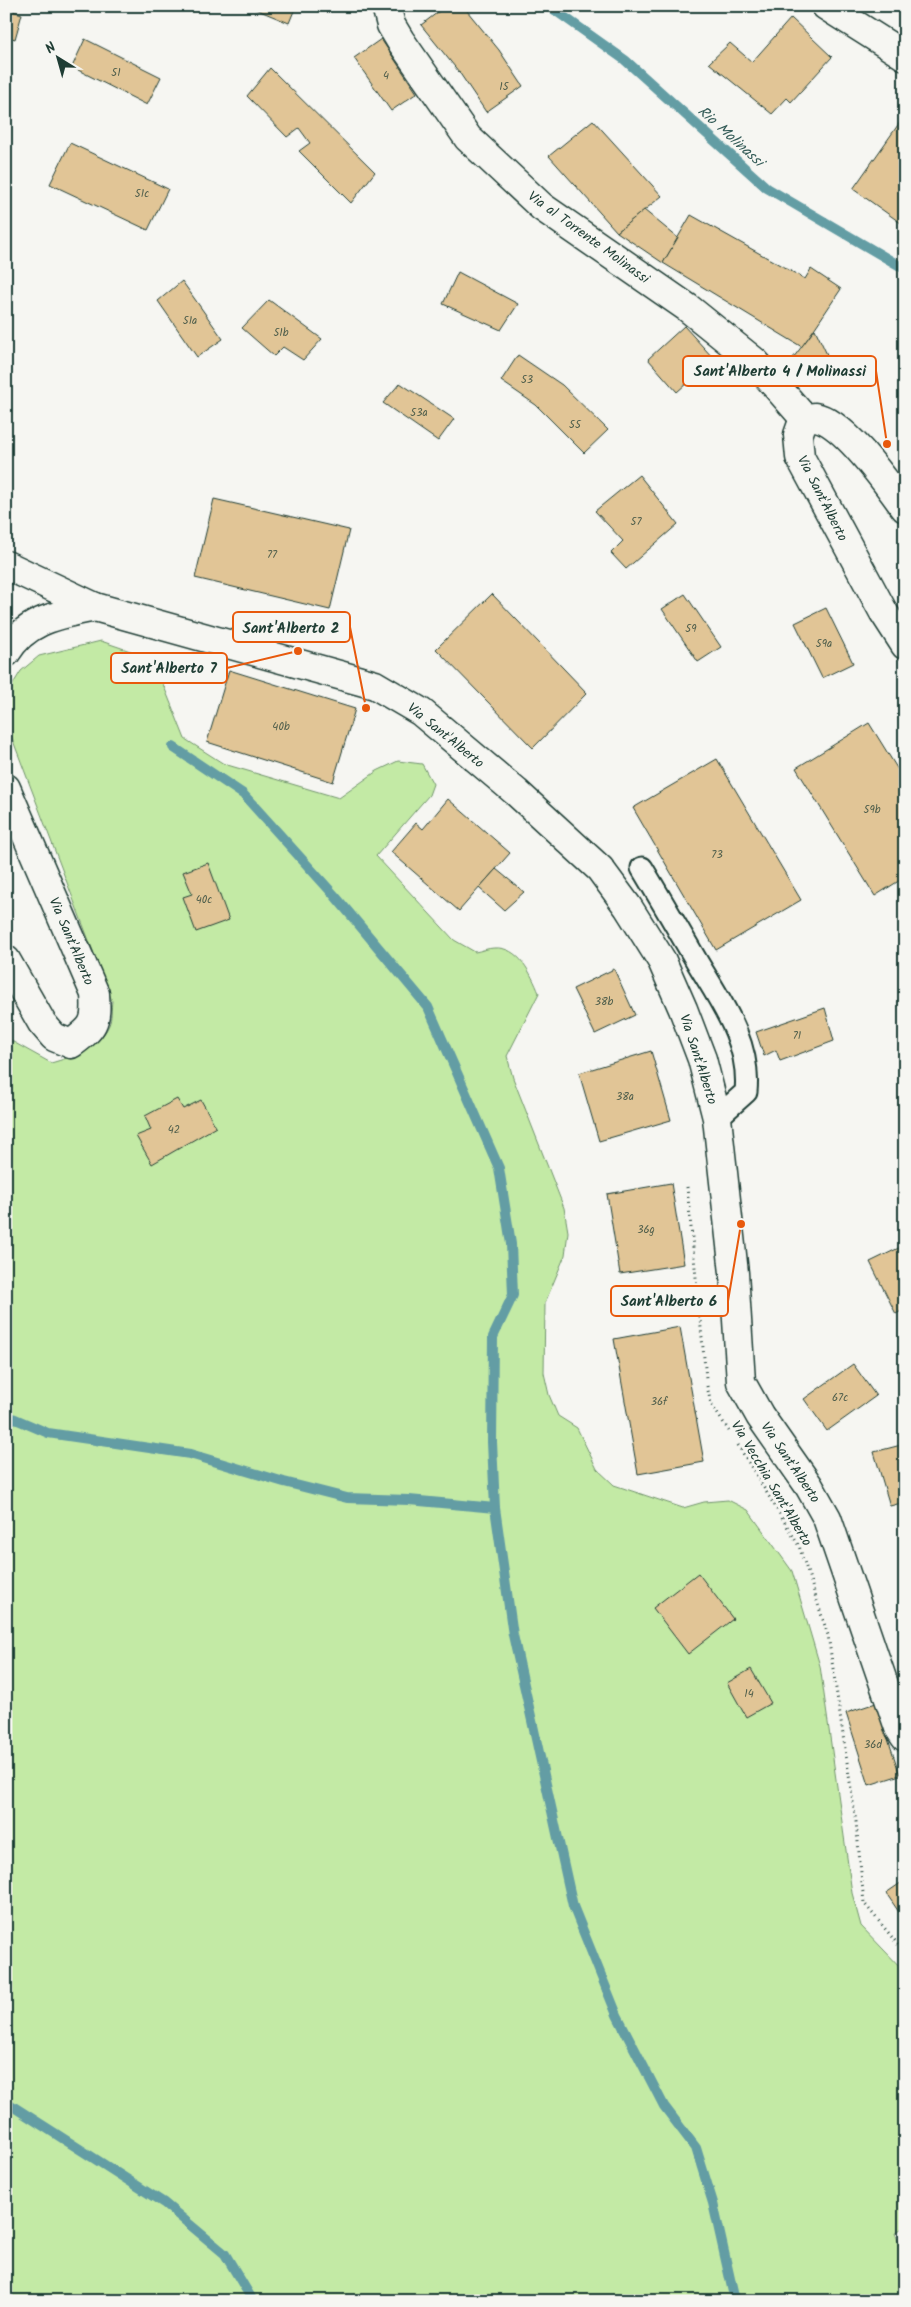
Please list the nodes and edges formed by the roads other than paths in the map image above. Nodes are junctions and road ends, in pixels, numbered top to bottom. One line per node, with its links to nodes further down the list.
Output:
1 (386, 6): 4 (street, Via al Torrente Molinassi)
2 (826, 6): 3 (street)
3 (905, 56)
4 (804, 418): 5 (street); 8 (street, Via Sant'Alberto)
5 (905, 508)
6 (6, 565): 7 (street)
7 (95, 607): 9 (street, Via Sant'Alberto); 13 (street, Via Sant'Alberto)
8 (905, 645)
9 (6, 653)
10 (6, 788): 12 (street, Via Sant'Alberto)
11 (642, 868): 13 (lane, Via Sant'Alberto)
12 (6, 960)
13 (717, 1118): 14 (street, Via Sant'Alberto)
14 (905, 1737)

